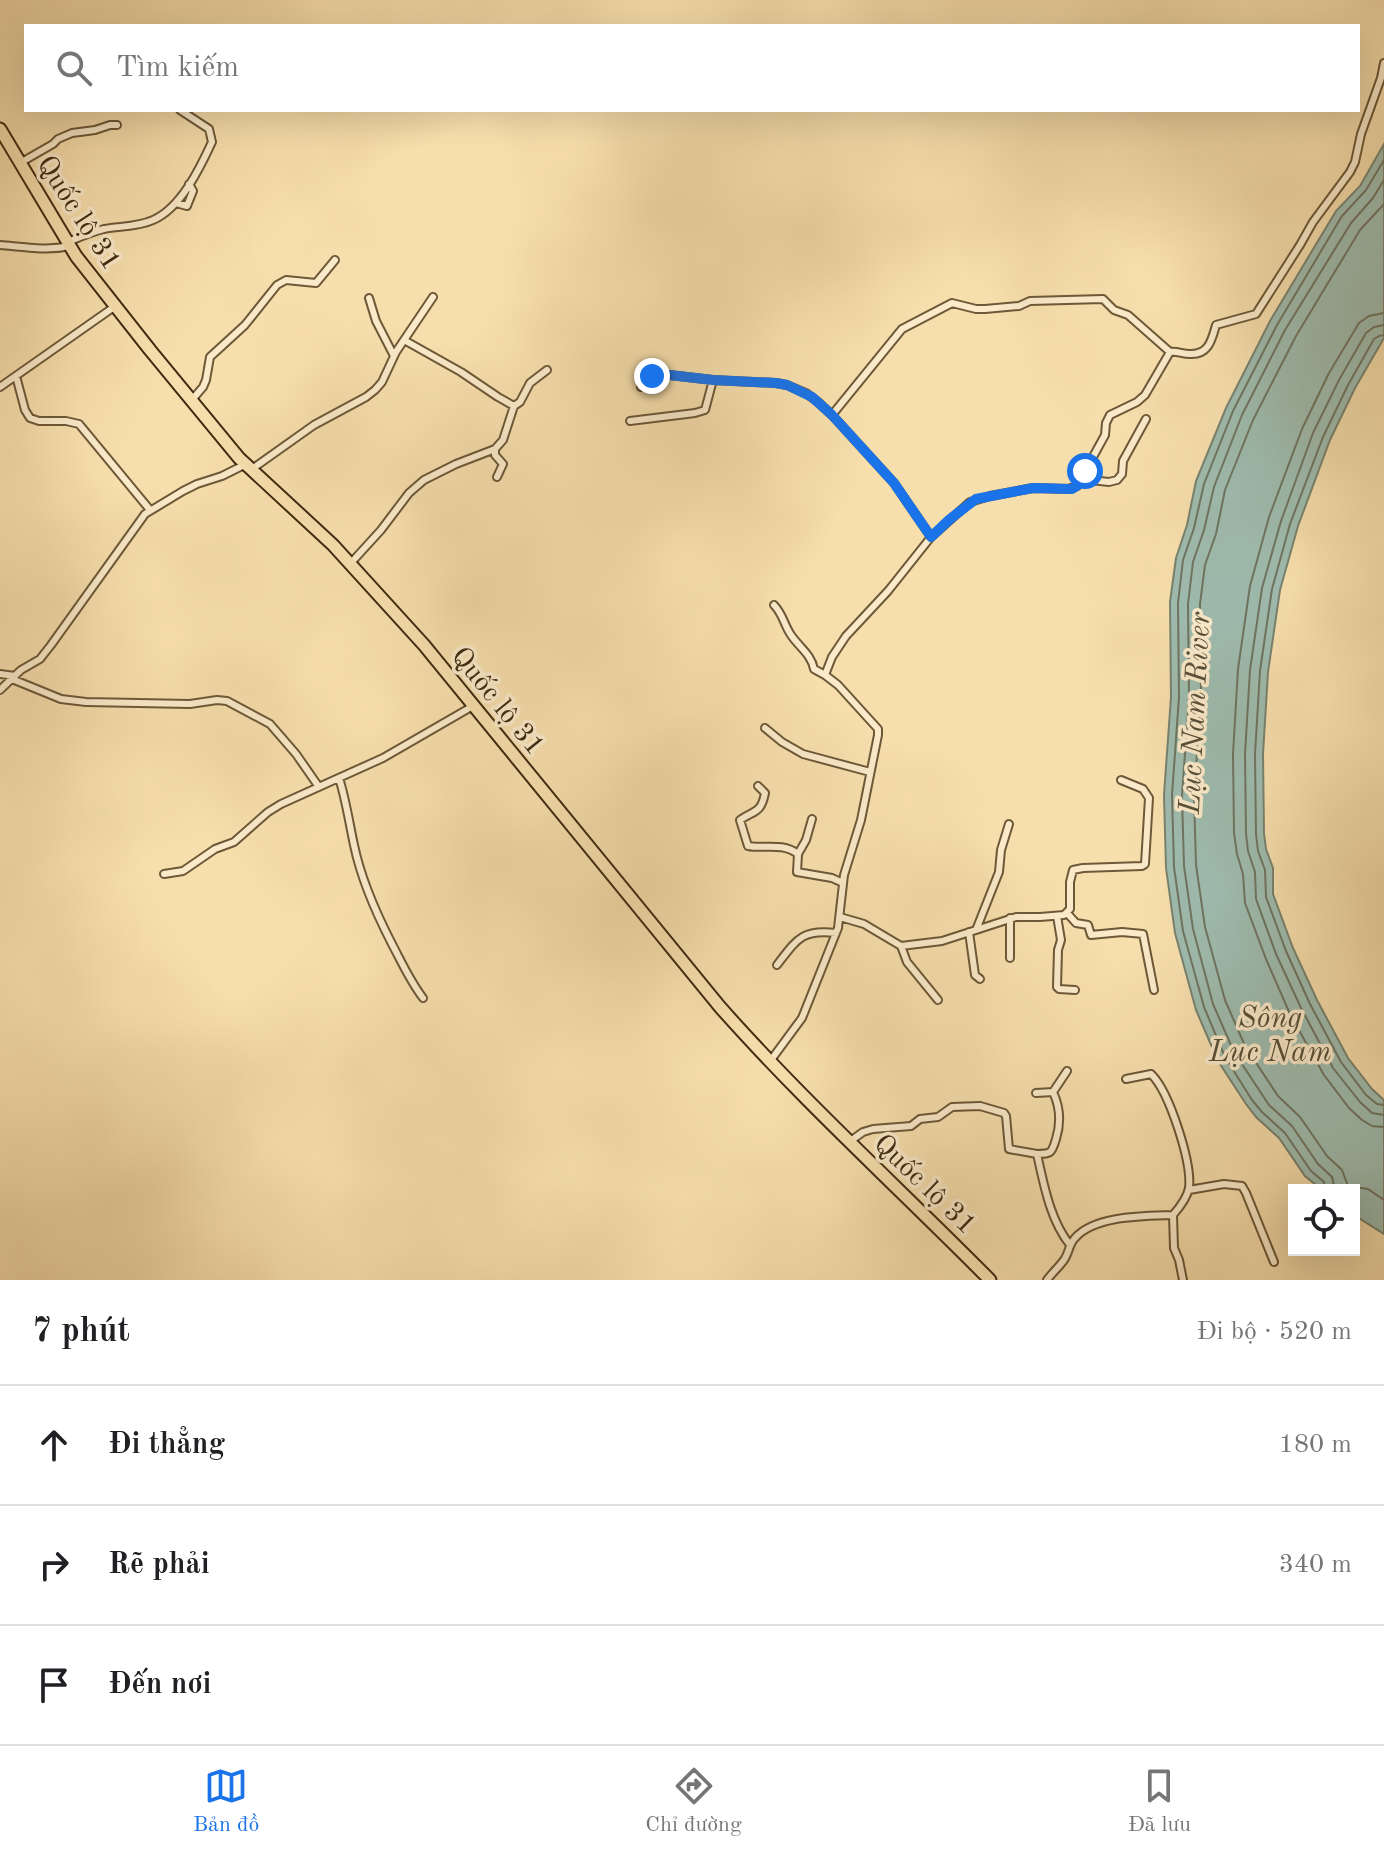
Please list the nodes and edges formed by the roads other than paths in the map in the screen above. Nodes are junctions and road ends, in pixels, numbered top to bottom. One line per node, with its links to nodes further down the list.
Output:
1 (1384, 63): 13 (street)
2 (183, 112): 6 (street)
3 (117, 125): 5 (street)
4 (0, 129): 5 (highway, Quốc lộ 31)
5 (20, 163): 6 (highway, Quốc lộ 31)
6 (69, 244): 7 (street); 11 (highway, Quốc lộ 31)
7 (0, 245)
8 (335, 260): 20 (street)
9 (433, 297): 12 (street)
10 (369, 298): 14 (street)
11 (114, 307): 16 (street); 20 (highway, Quốc lộ 31)
12 (404, 340): 14 (street); 21 (street)
13 (1170, 352): 22 (street); 28 (street)
14 (394, 356): 26 (street)
15 (547, 370): 21 (street)
16 (16, 376): 18 (street); 29 (street)
17 (713, 380): 19 (street); 22 (street); 24 (street)
18 (0, 387)
19 (641, 387)
20 (191, 401): 26 (highway, Quốc lộ 31)
21 (514, 406): 25 (street)
22 (832, 415): 30 (street)
23 (1146, 419): 28 (street)
24 (630, 421)
25 (495, 449): 27 (street); 31 (street)
26 (249, 466): 29 (street); 31 (highway, Quốc lộ 31)
27 (497, 477)
28 (1081, 479): 30 (street)
29 (150, 510): 35 (street)
30 (931, 537): 34 (street)
31 (350, 564): 37 (highway, Quốc lộ 31)
32 (774, 605): 34 (street)
33 (0, 674): 35 (street)
34 (825, 675): 39 (street)
35 (14, 678): 36 (street); 43 (street)
36 (0, 690)
37 (473, 706): 40 (street); 63 (highway, Quốc lộ 31)
38 (765, 728): 39 (street)
39 (870, 772): 48 (street)
40 (339, 778): 43 (street); 61 (street)
41 (1121, 780): 49 (street)
42 (758, 786): 46 (street)
43 (319, 787): 47 (street)
44 (812, 819): 46 (street)
45 (1009, 824): 53 (street)
46 (798, 854): 48 (street)
47 (164, 874)
48 (843, 883): 51 (street)
49 (1067, 913): 50 (street); 60 (street)
50 (1057, 916): 52 (street); 59 (street)
51 (840, 917): 54 (street); 55 (street)
52 (1010, 918): 53 (street); 56 (street)
53 (972, 931): 55 (street); 58 (street)
54 (836, 933): 57 (street); 63 (street)
55 (901, 946): 62 (street)
56 (1010, 958)
57 (777, 965)
58 (980, 979)
59 (1075, 990)
60 (1154, 990)
61 (423, 998)
62 (938, 1000)
63 (769, 1062): 68 (highway, Quốc lộ 31)
64 (1067, 1071): 66 (street)
65 (1126, 1079): 70 (street)
66 (1053, 1092): 67 (street); 69 (street)
67 (1036, 1093)
68 (849, 1142): 69 (street); 74 (highway, Quốc lộ 31)
69 (1037, 1154): 72 (street)
70 (1189, 1190): 71 (street); 73 (street)
71 (1173, 1215): 72 (street); 76 (street)
72 (1070, 1245): 75 (street)
73 (1274, 1262)
74 (990, 1280)
75 (1047, 1280)
76 (1183, 1280)

